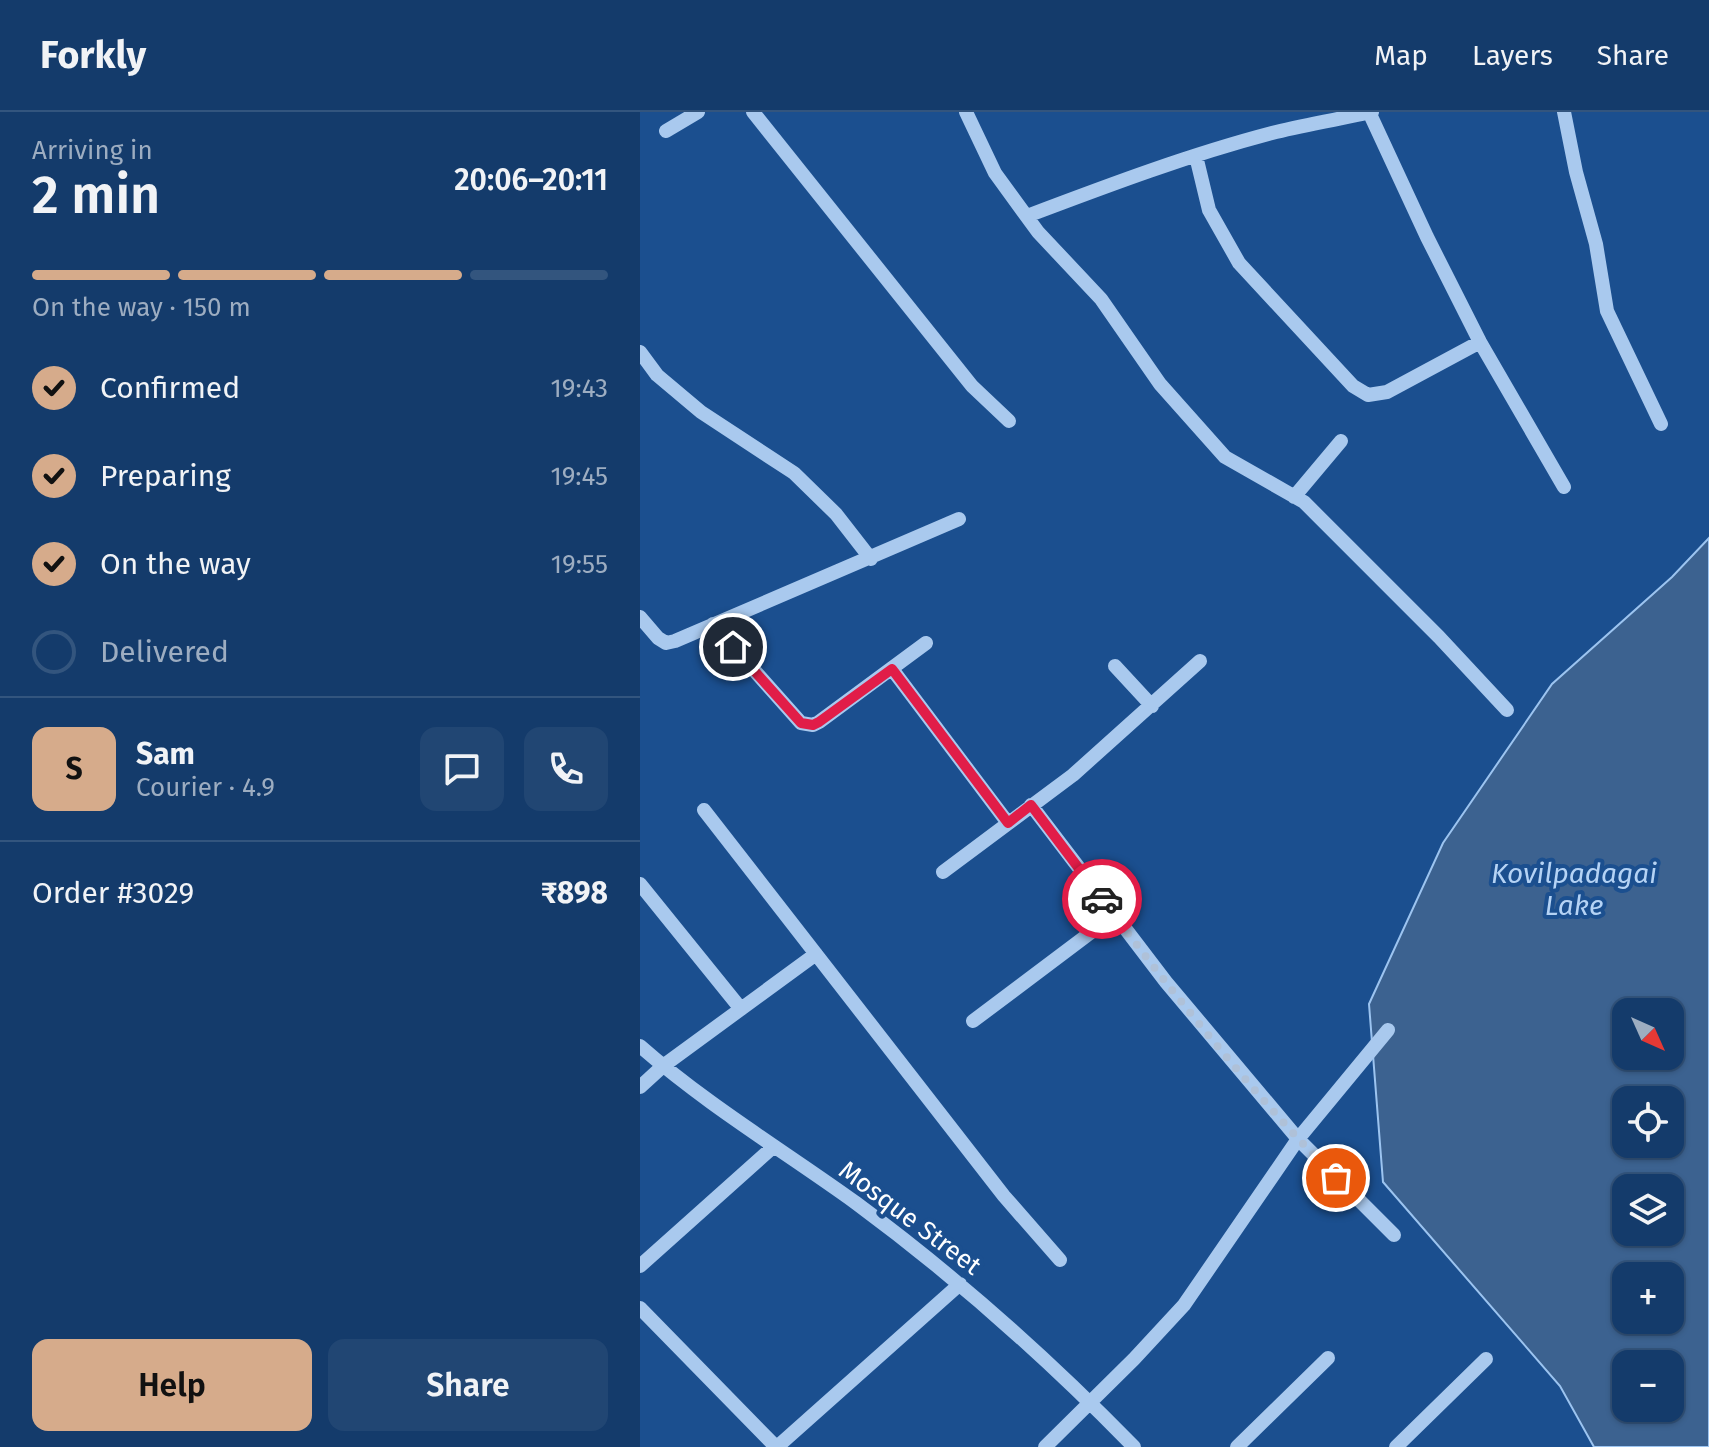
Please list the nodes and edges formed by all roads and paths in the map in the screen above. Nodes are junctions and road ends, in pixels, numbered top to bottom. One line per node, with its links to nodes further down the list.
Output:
1 (698, 112): 7 (street)
2 (753, 112): 12 (street)
3 (966, 112): 9 (street)
4 (1370, 112): 6 (street); 10 (street)
5 (1564, 112): 13 (street)
6 (1300, 119): 8 (street)
7 (666, 131)
8 (1196, 156): 9 (street); 10 (street)
9 (1027, 216): 16 (street)
10 (1480, 342): 15 (street)
11 (640, 352): 18 (street)
12 (1009, 421)
13 (1661, 424)
14 (1341, 441): 16 (street)
15 (1564, 487)
16 (1294, 497): 26 (street)
17 (959, 519): 18 (street)
18 (871, 559): 20 (street)
19 (640, 617): 20 (street)
20 (713, 624): 24 (street)
21 (926, 643): 24 (street)
22 (1200, 661): 25 (street)
23 (1115, 666): 25 (street)
24 (892, 669): 29 (street)
25 (1152, 706): 27 (street)
26 (1507, 710)
27 (1031, 805): 29 (street); 32 (street)
28 (704, 810): 33 (street)
29 (1008, 823): 30 (street)
30 (943, 872)
31 (640, 884): 34 (street)
32 (1114, 915): 35 (street); 40 (street)
33 (816, 954): 34 (street); 43 (street)
34 (741, 1009): 38 (street)
35 (973, 1021)
36 (1388, 1030): 40 (street)
37 (640, 1046): 38 (street, Mosque Street)
38 (663, 1066): 39 (street); 41 (street, Mosque Street)
39 (640, 1087)
40 (1298, 1139): 42 (street); 49 (street)
41 (773, 1147): 44 (street); 45 (street, Mosque Street)
42 (1394, 1235)
43 (1060, 1260)
44 (640, 1266)
45 (960, 1284): 49 (street, Mosque Street); 50 (street)
46 (640, 1308): 50 (street)
47 (1328, 1358): 53 (street)
48 (1486, 1359): 54 (street)
49 (1090, 1401): 51 (street); 52 (street, Mosque Street)
50 (776, 1447)
51 (1045, 1447)
52 (1134, 1447)
53 (1237, 1447)
54 (1396, 1447)

